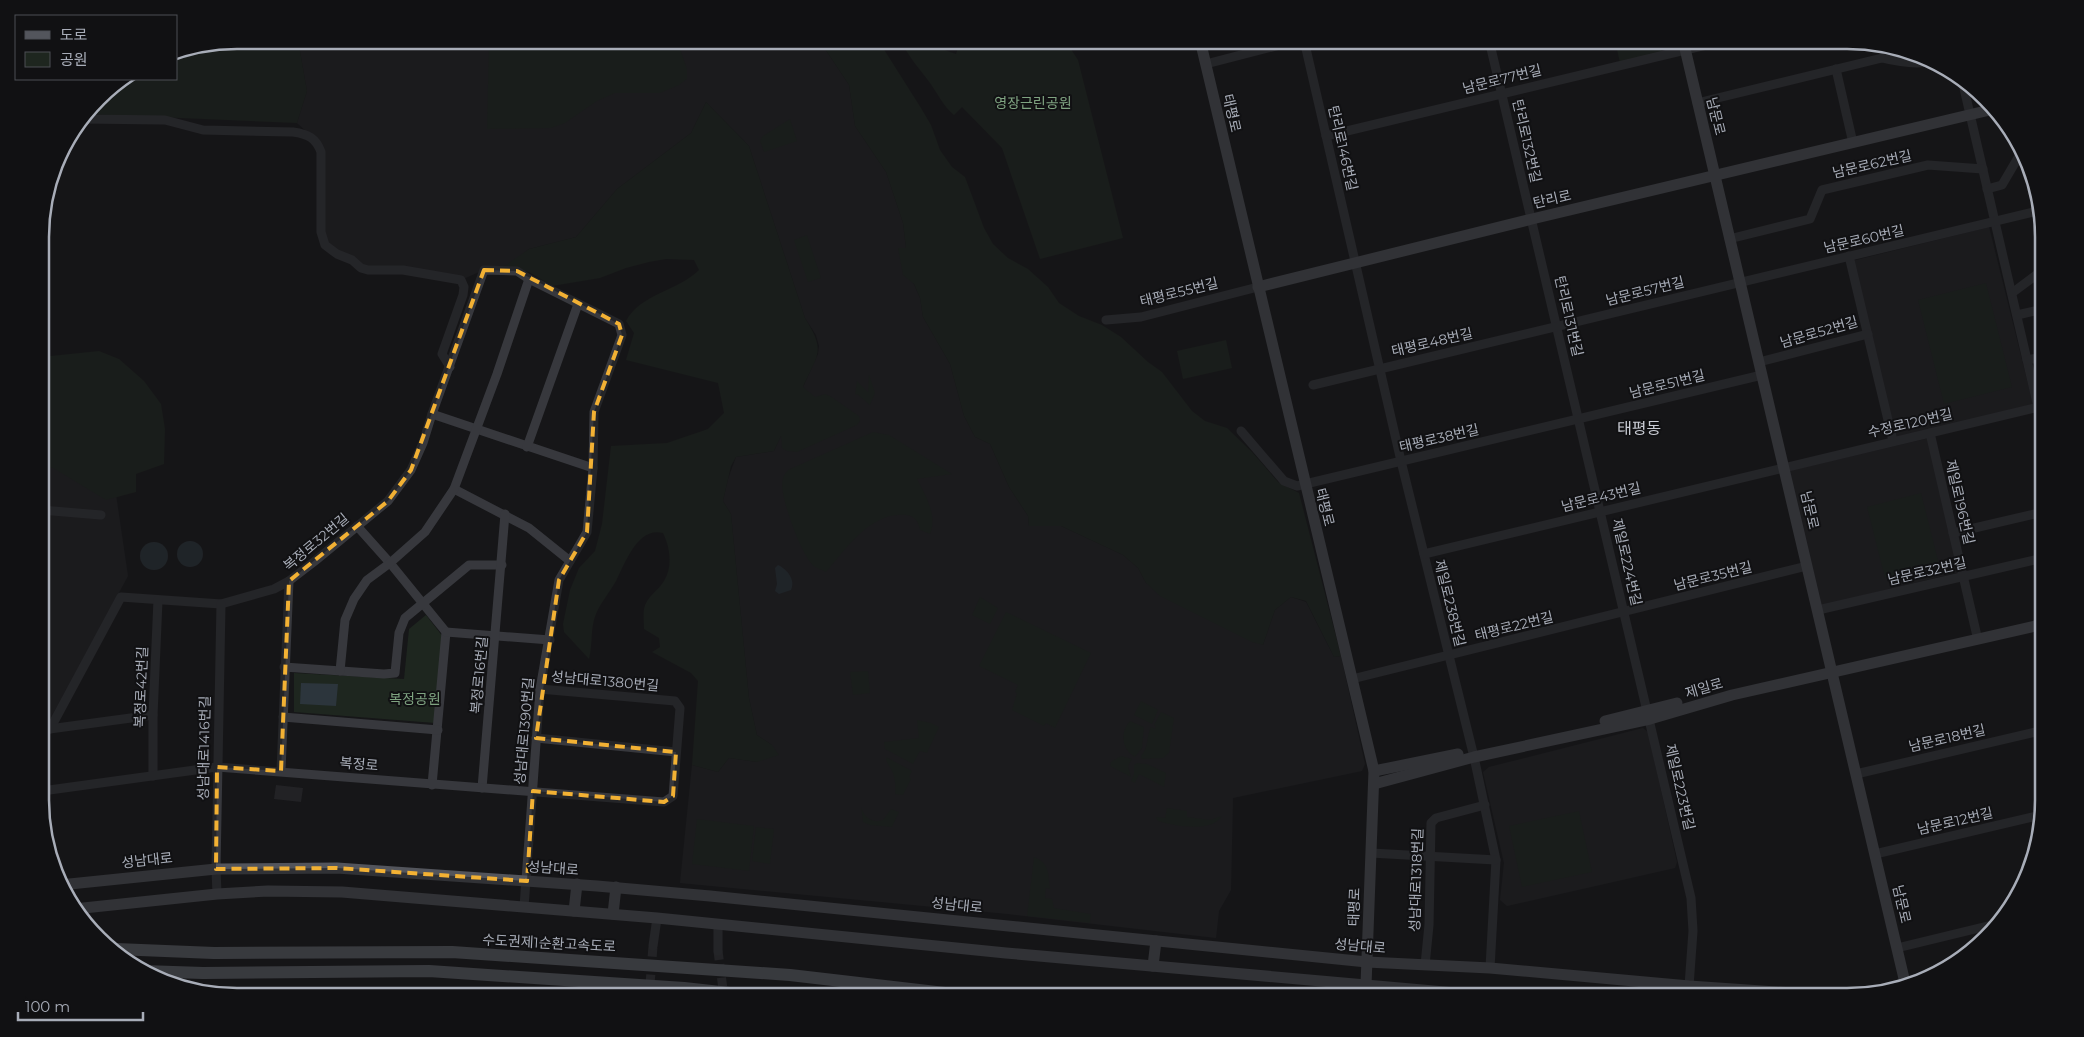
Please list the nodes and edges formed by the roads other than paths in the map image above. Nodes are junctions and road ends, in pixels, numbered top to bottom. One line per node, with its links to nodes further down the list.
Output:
1 (1202, 49): 8 (main road, 태평로)
2 (1264, 49): 8 (street)
3 (1306, 49): 16 (street, 탄리로146번길)
4 (1491, 49): 11 (street, 탄리로132번길)
5 (1669, 49): 11 (street, 남문로77번길)
6 (1685, 49): 12 (main road, 남문로)
7 (1915, 62): 9 (street)
8 (1206, 64): 32 (main road, 태평로)
9 (1836, 70): 12 (street); 17 (street)
10 (1963, 89): 14 (street)
11 (1502, 94): 16 (street, 남문로77번길); 23 (street, 탄리로132번길)
12 (1697, 103): 20 (main road, 남문로)
13 (1987, 111): 14 (main road, 탄리로)
14 (1970, 115): 17 (main road, 탄리로); 19 (street)
15 (90, 119): 43 (street)
16 (1326, 136): 27 (street, 탄리로146번길)
17 (1853, 142): 20 (main road, 탄리로)
18 (2018, 158): 21 (street)
19 (1983, 169): 21 (street); 25 (street, 남문로62번길)
20 (1716, 175): 23 (main road, 탄리로); 25 (main road, 남문로)
21 (1987, 189): 24 (street)
22 (2034, 212): 24 (street, 남문로60번길)
23 (1532, 219): 27 (main road, 탄리로); 38 (street, 탄리로131번길)
24 (1994, 222): 26 (street, 남문로60번길); 33 (street)
25 (1729, 239): 31 (main road, 남문로)
26 (1849, 256): 31 (street, 남문로60번길); 39 (street, 남문로52번길)
27 (1356, 262): 32 (main road, 탄리로); 44 (street, 탄리로146번길)
28 (484, 270): 30 (street, 성남대로1390번길); 43 (street, 복정로32번길)
29 (2035, 275): 33 (street)
30 (529, 279): 34 (street, 성남대로1390번길); 51 (street)
31 (1740, 283): 38 (street, 남문로57번길); 42 (main road, 남문로)
32 (1258, 286): 37 (street, 태평로55번길); 59 (main road, 태평로)
33 (2012, 293): 36 (street)
34 (578, 304): 55 (street); 58 (street, 성남대로1390번길)
35 (2035, 311): 36 (street)
36 (2017, 315): 41 (street)
37 (1106, 320)
38 (1557, 326): 44 (street, 태평로48번길); 50 (street, 탄리로131번길)
39 (1868, 334): 42 (street, 남문로52번길); 54 (street)
40 (2035, 358): 41 (street)
41 (2027, 360): 47 (street)
42 (1759, 362): 45 (main road, 남문로)
43 (450, 367): 49 (street, 복정로32번길)
44 (1380, 369): 46 (street, 태평로48번길); 56 (street, 제일로238번길)
45 (1762, 375): 50 (street, 남문로51번길); 57 (main road, 남문로)
46 (1313, 385)
47 (2035, 388)
48 (2035, 407): 53 (street, 수정로120번길)
49 (432, 414): 51 (street); 66 (street, 복정로32번길)
50 (1579, 420): 56 (street, 태평로38번길); 62 (street, 제일로224번길)
51 (476, 430): 55 (street); 60 (street)
52 (1241, 431): 59 (street)
53 (1930, 433): 54 (street, 수정로120번길); 67 (street, 제일로196번길)
54 (1893, 441): 57 (street, 수정로120번길)
55 (528, 448): 58 (street)
56 (1401, 461): 59 (street, 태평로38번길); 68 (street, 제일로238번길)
57 (1784, 467): 62 (street, 남문로43번길); 73 (main road, 남문로)
58 (593, 468): 70 (street, 성남대로1390번길)
59 (1305, 486): 91 (main road, 태평로)
60 (454, 489): 63 (street); 71 (street)
61 (49, 511): 65 (street)
62 (1601, 511): 68 (street, 남문로43번길); 80 (street, 제일로224번길)
63 (505, 514): 70 (street); 72 (street, 복정로16번길)
64 (2035, 514): 67 (street)
65 (102, 515)
66 (357, 526): 71 (street); 75 (street, 복정로32번길)
67 (1953, 533): 74 (street, 제일로196번길)
68 (1424, 554): 87 (street, 제일로238번길)
69 (2035, 560): 74 (street, 남문로32번길)
70 (570, 561): 86 (street, 성남대로1390번길)
71 (390, 563): 77 (street); 90 (street)
72 (502, 565): 77 (street); 85 (street, 복정로16번길)
73 (1807, 566): 79 (main road, 남문로); 80 (street, 남문로35번길)
74 (1963, 576): 79 (street, 남문로32번길); 84 (street, 제일로196번길)
75 (289, 581): 78 (street); 88 (street, 복정로32번길)
76 (158, 600): 78 (street); 93 (street, 복정로42번길); 96 (street)
77 (423, 603): 83 (street); 90 (street)
78 (221, 604): 103 (street, 성남대로1416번길)
79 (1818, 610): 89 (main road, 남문로)
80 (1625, 613): 87 (street, 태평로22번길); 94 (street, 제일로224번길)
81 (2035, 621): 84 (main road, 제일로)
82 (2035, 626): 89 (main road, 제일로)
83 (446, 632): 85 (street); 98 (street)
84 (1977, 636): 89 (main road, 제일로)
85 (496, 637): 86 (street); 110 (street, 복정로16번길)
86 (550, 640): 92 (street, 성남대로1390번길)
87 (1449, 657): 91 (street, 태평로22번길); 102 (street, 제일로238번길)
88 (284, 667): 90 (street); 95 (street, 복정로32번길)
89 (1831, 670): 94 (main road, 제일로); 106 (main road, 남문로)
90 (340, 671)
91 (1352, 679): 105 (main road, 태평로)
92 (540, 689): 100 (street, 성남대로1390번길); 101 (street, 성남대로1380번길)
93 (153, 714): 97 (street); 107 (street, 복정로42번길)
94 (1649, 715): 102 (main road, 제일로); 145 (street, 제일로223번길)
95 (283, 717): 98 (street); 104 (street, 복정로32번길)
96 (49, 724)
97 (49, 729)
98 (438, 730): 109 (street)
99 (2035, 732): 106 (street, 남문로18번길)
100 (536, 738): 101 (street); 112 (street, 성남대로1390번길)
101 (676, 752): 113 (street, 성남대로1380번길)
102 (1473, 754): 105 (main road, 제일로); 108 (main road, 제일로); 114 (street, 제일로238번길)
103 (217, 767): 104 (street, 복정로); 107 (street, 복정로); 120 (street, 성남대로1416번길)
104 (281, 771): 109 (street, 복정로)
105 (1374, 771): 108 (main road, 태평로)
106 (1856, 774): 117 (main road, 남문로)
107 (153, 776): 111 (street, 복정로)
108 (1374, 784): 116 (main road, 태평로)
109 (432, 785): 110 (street, 복정로)
110 (482, 788): 112 (street, 복정로)
111 (49, 791)
112 (533, 791): 113 (street, 복정로); 121 (street, 성남대로1390번길)
113 (673, 796)
114 (1485, 805): 118 (street, 성남대로1318번길); 119 (street, 제일로238번길)
115 (2035, 815): 117 (street, 남문로12번길)
116 (1371, 853): 118 (street); 138 (main road, 태평로)
117 (1875, 854): 135 (main road, 남문로)
118 (1430, 856): 119 (street); 139 (street, 성남대로1318번길)
119 (1496, 860): 141 (street, 제일로238번길)
120 (216, 869): 121 (main road, 성남대로); 122 (main road, 성남대로); 125 (street, 성남대로1416번길)
121 (527, 881): 123 (main road, 성남대로); 126 (street, 성남대로1390번길)
122 (69, 884)
123 (577, 884): 124 (main road, 성남대로); 128 (main road)
124 (616, 887): 129 (main road); 133 (main road, 성남대로)
125 (217, 894): 126 (main road); 127 (main road)
126 (524, 907): 128 (main road)
127 (82, 908)
128 (574, 911): 129 (main road)
129 (613, 914): 130 (main road)
130 (657, 918): 131 (main road); 134 (street)
131 (718, 924): 137 (street); 140 (main road)
132 (1987, 926): 135 (street)
133 (1156, 941): 138 (main road, 성남대로); 140 (main road)
134 (653, 946)
135 (1897, 948): 143 (main road, 남문로)
136 (122, 949): 147 (highway, 수도권제1순환고속도로)
137 (718, 951)
138 (1367, 962): 139 (main road, 성남대로); 144 (main road, 태평로)
139 (1425, 965): 141 (main road, 성남대로)
140 (1153, 966): 144 (main road)
141 (1490, 968): 145 (main road, 성남대로)
142 (160, 972): 146 (highway)
143 (1904, 979)
144 (1366, 985): 148 (main road)
145 (1689, 986): 149 (main road, 성남대로)
146 (676, 988)
147 (902, 988)
148 (1400, 988)
149 (1718, 988)

